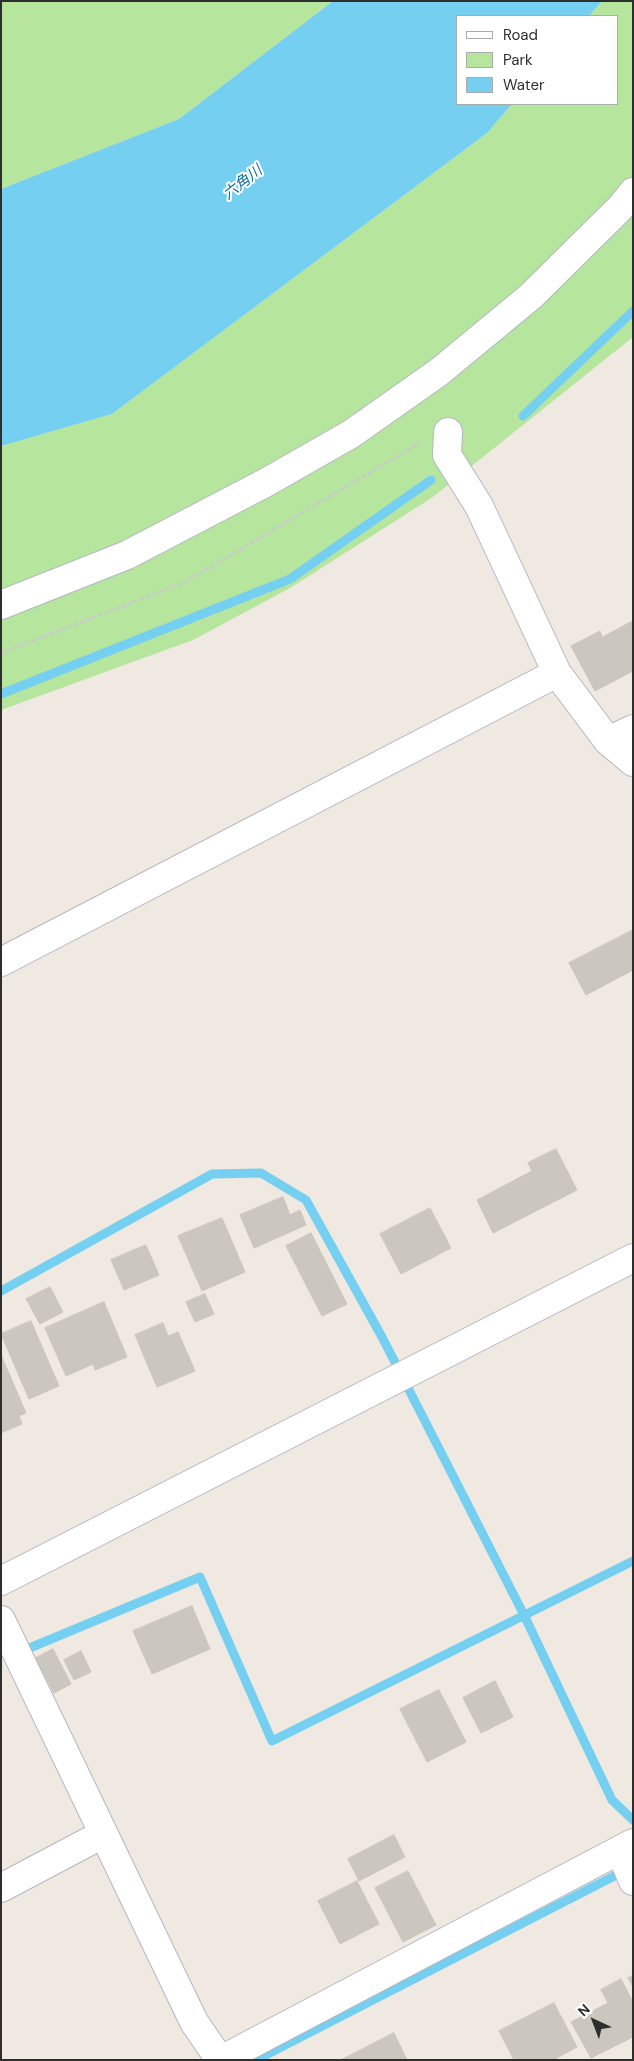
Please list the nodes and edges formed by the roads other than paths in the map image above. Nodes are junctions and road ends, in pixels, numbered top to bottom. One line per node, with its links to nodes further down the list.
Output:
1 (633, 192): 3 (street)
2 (448, 432): 4 (street)
3 (1, 605)
4 (557, 673): 6 (street); 8 (street)
5 (633, 729): 6 (street)
6 (608, 741): 7 (street)
7 (633, 762)
8 (1, 962)
9 (633, 1258): 10 (street)
10 (1, 1581)
11 (1, 1620): 12 (street)
12 (103, 1834): 15 (street); 16 (street)
13 (628, 1846): 14 (street); 16 (street)
14 (632, 1880)
15 (1, 1888)
16 (220, 2060)

